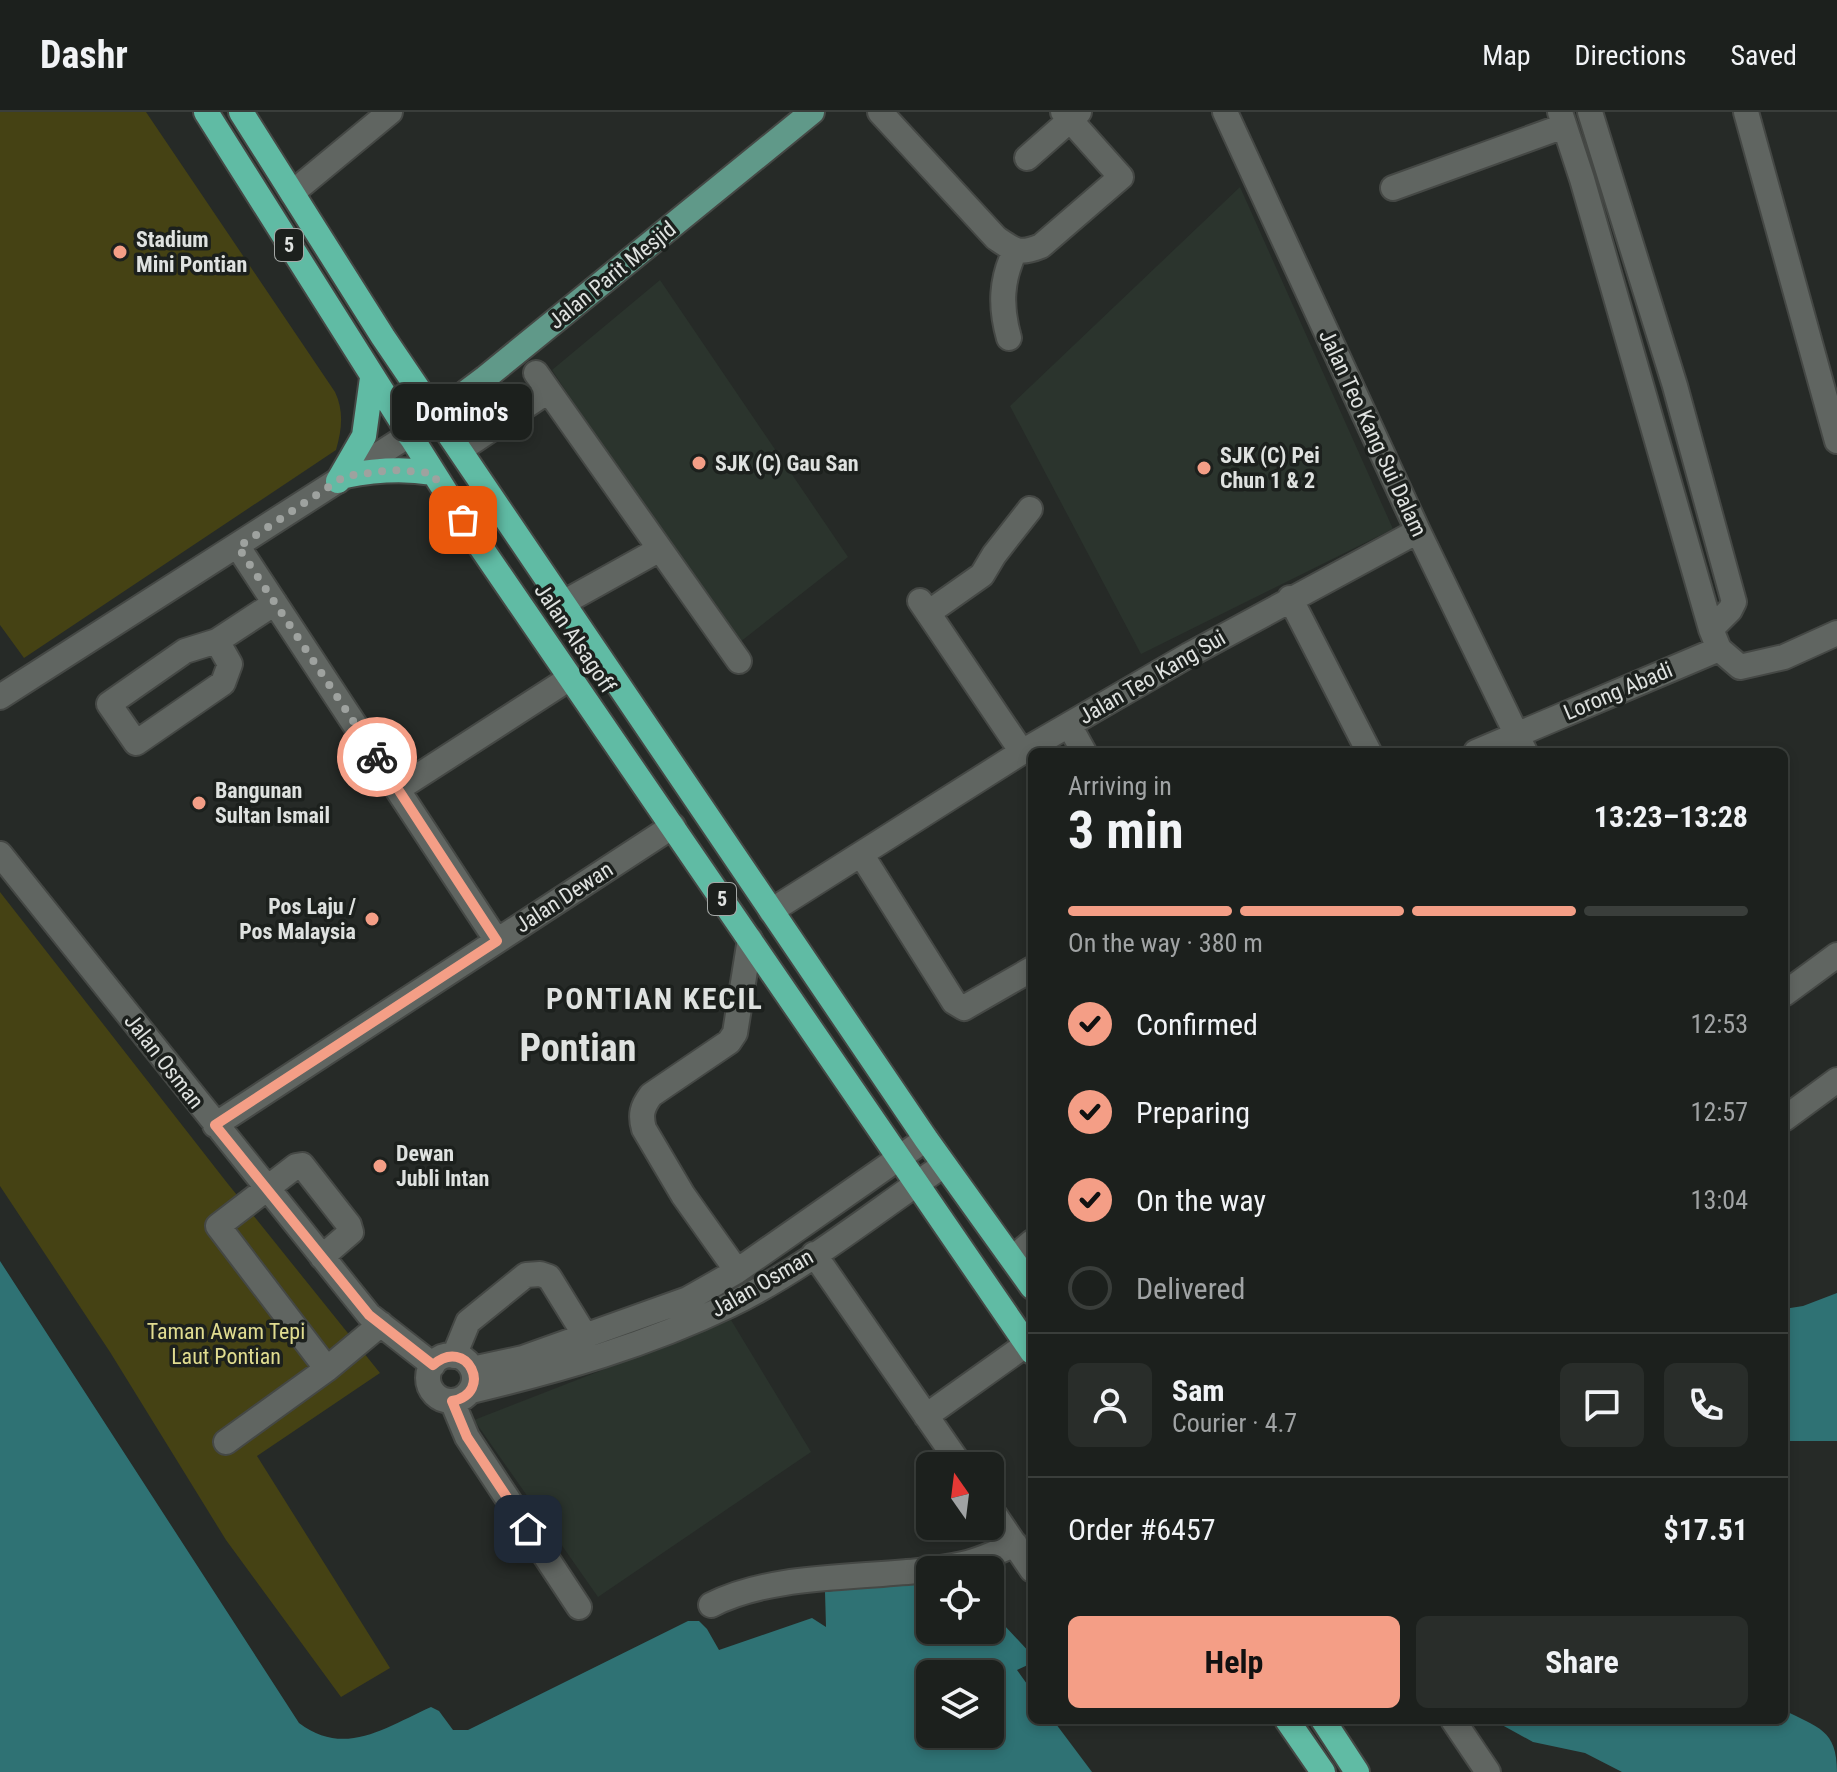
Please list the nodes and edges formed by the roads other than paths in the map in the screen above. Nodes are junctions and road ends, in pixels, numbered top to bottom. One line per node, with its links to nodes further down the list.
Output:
1 (206, 112): 16 (highway, Jalan Alsagoff / 5)
2 (241, 112): 13 (highway, Jalan Alsagoff / 5)
3 (390, 112): 13 (street)
4 (812, 112): 19 (main road, Jalan Parit Mesjid)
5 (880, 112): 14 (street)
6 (1225, 112): 26 (street, Jalan Teo Kang Sui Dalam)
7 (1590, 112): 17 (street)
8 (1746, 112): 21 (street)
9 (1071, 115): 11 (street); 14 (street)
10 (1562, 119): 12 (street); 18 (street)
11 (1027, 158)
12 (1393, 188)
13 (292, 193): 19 (highway, Jalan Alsagoff / 5)
14 (1015, 251): 15 (street)
15 (1009, 338)
16 (372, 378): 20 (highway, Jalan Alsagoff / 5); 24 (highway)
17 (1675, 386): 18 (street); 33 (street)
18 (1642, 391): 33 (street)
19 (436, 416): 20 (main road, Jalan Parit Mesjid); 22 (highway, Jalan Alsagoff / 5)
20 (409, 435): 23 (highway, Jalan Alsagoff / 5); 24 (street)
21 (1837, 441)
22 (460, 450): 28 (street); 31 (highway, Jalan Alsagoff / 5)
23 (432, 473): 24 (highway); 36 (highway, Jalan Alsagoff / 5)
24 (342, 478): 27 (street)
25 (1030, 509): 45 (street)
26 (1418, 531): 29 (street, Jalan Teo Kang Sui); 39 (street, Jalan Teo Kang Sui Dalam)
27 (238, 547): 30 (street); 37 (street)
28 (660, 549): 31 (street); 35 (street)
29 (1290, 598): 38 (street, Jalan Teo Kang Sui); 42 (street)
30 (275, 603): 34 (street); 46 (street)
31 (563, 603): 50 (highway, Jalan Alsagoff / 5)
32 (1837, 633): 33 (street)
33 (1715, 639): 39 (street, Lorong Abadi)
34 (217, 641): 34 (street)
35 (739, 661)
36 (570, 678): 46 (street); 47 (highway, Jalan Alsagoff / 5)
37 (0, 697)
38 (1069, 725): 40 (street, Jalan Teo Kang Sui); 41 (street)
39 (1522, 743): 43 (street, Lorong Abadi)
40 (1029, 748)
41 (1082, 748)
42 (1367, 748)
43 (1496, 748)
44 (1028, 749): 45 (street, Jalan Teo Kang Sui)
45 (1022, 752): 49 (street, Jalan Teo Kang Sui)
46 (398, 789): 52 (street)
47 (673, 826): 51 (highway, Jalan Alsagoff / 5); 52 (street, Jalan Dewan)
48 (0, 854): 58 (street, Jalan Osman)
49 (861, 854): 50 (street, Jalan Teo Kang Sui); 54 (street)
50 (771, 911): 59 (highway, Jalan Alsagoff / 5)
51 (750, 939): 60 (highway, Jalan Alsagoff / 5); 68 (street)
52 (497, 941): 58 (street, Jalan Dewan)
53 (1837, 955): 55 (street)
54 (1028, 971)
55 (1788, 991)
56 (1837, 1080): 57 (street)
57 (1788, 1116)
58 (215, 1125): 63 (street, Jalan Osman)
59 (926, 1139): 60 (street, Jalan Osman); 61 (highway, Jalan Alsagoff / 5)
60 (899, 1157): 62 (highway, Jalan Alsagoff / 5); 68 (street, Jalan Osman)
61 (944, 1165): 62 (street, Jalan Osman); 67 (highway, 5)
62 (917, 1183): 65 (street, Jalan Osman); 72 (highway, 5)
63 (266, 1188): 66 (street, Jalan Osman); 66 (street); 74 (street)
64 (1028, 1245): 67 (street)
65 (814, 1254): 75 (street, Jalan Osman); 76 (street)
66 (322, 1257): 70 (street, Jalan Osman)
67 (1013, 1258): 69 (highway, 5)
68 (737, 1271): 71 (street, Jalan Osman)
69 (1028, 1281)
70 (381, 1324): 74 (street); 75 (street, Jalan Osman)
71 (586, 1337): 75 (street, Jalan Osman); 75 (street)
72 (1028, 1347)
73 (1028, 1349): 76 (street)
74 (327, 1369): 77 (street)
75 (456, 1376): 83 (street)
76 (926, 1416): 78 (street)
77 (226, 1442)
78 (951, 1452)
79 (1004, 1528): 80 (street)
80 (1015, 1544): 81 (street); 82 (street)
81 (1028, 1564)
82 (711, 1605)
83 (579, 1607)
84 (1290, 1724): 87 (highway)
85 (1326, 1724): 88 (highway)
86 (1456, 1724): 89 (street)
87 (1323, 1772)
88 (1357, 1772)
89 (1488, 1772)

